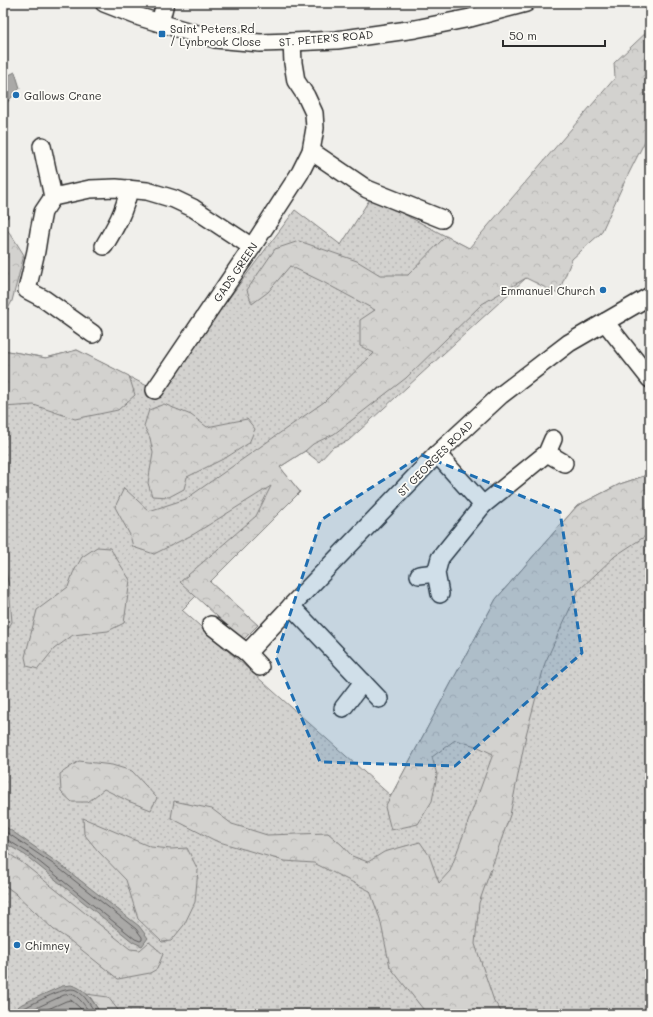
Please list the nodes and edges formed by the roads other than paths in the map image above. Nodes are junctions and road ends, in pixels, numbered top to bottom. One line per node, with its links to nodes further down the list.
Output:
1 (104, 3): 4 (street, ST. PETER'S ROAD)
2 (165, 3): 4 (street)
3 (526, 3): 5 (street, ST. PETER'S ROAD)
4 (160, 22): 5 (street, ST. PETER'S ROAD)
5 (292, 42): 7 (street, GADS GREEN)
6 (42, 146): 9 (street)
7 (310, 151): 10 (street); 12 (street, GADS GREEN)
8 (129, 189): 9 (street); 11 (street); 12 (street)
9 (53, 198): 15 (street)
10 (442, 220)
11 (104, 246)
12 (252, 247): 17 (street, GADS GREEN)
13 (650, 296): 14 (street, ST GEORGES ROAD)
14 (605, 322): 16 (street); 18 (street, ST GEORGES ROAD)
15 (93, 334)
16 (650, 379)
17 (155, 390)
18 (437, 454): 20 (street); 24 (street, ST GEORGES ROAD)
19 (564, 463): 20 (street)
20 (483, 505): 21 (street)
21 (436, 573): 22 (street); 23 (street)
22 (419, 574)
23 (440, 594)
24 (291, 606): 26 (street, ST GEORGES ROAD); 28 (street)
25 (211, 625): 26 (street)
26 (247, 653): 27 (street)
27 (260, 667)
28 (363, 682): 29 (street); 30 (street)
29 (379, 699)
30 (343, 708)

